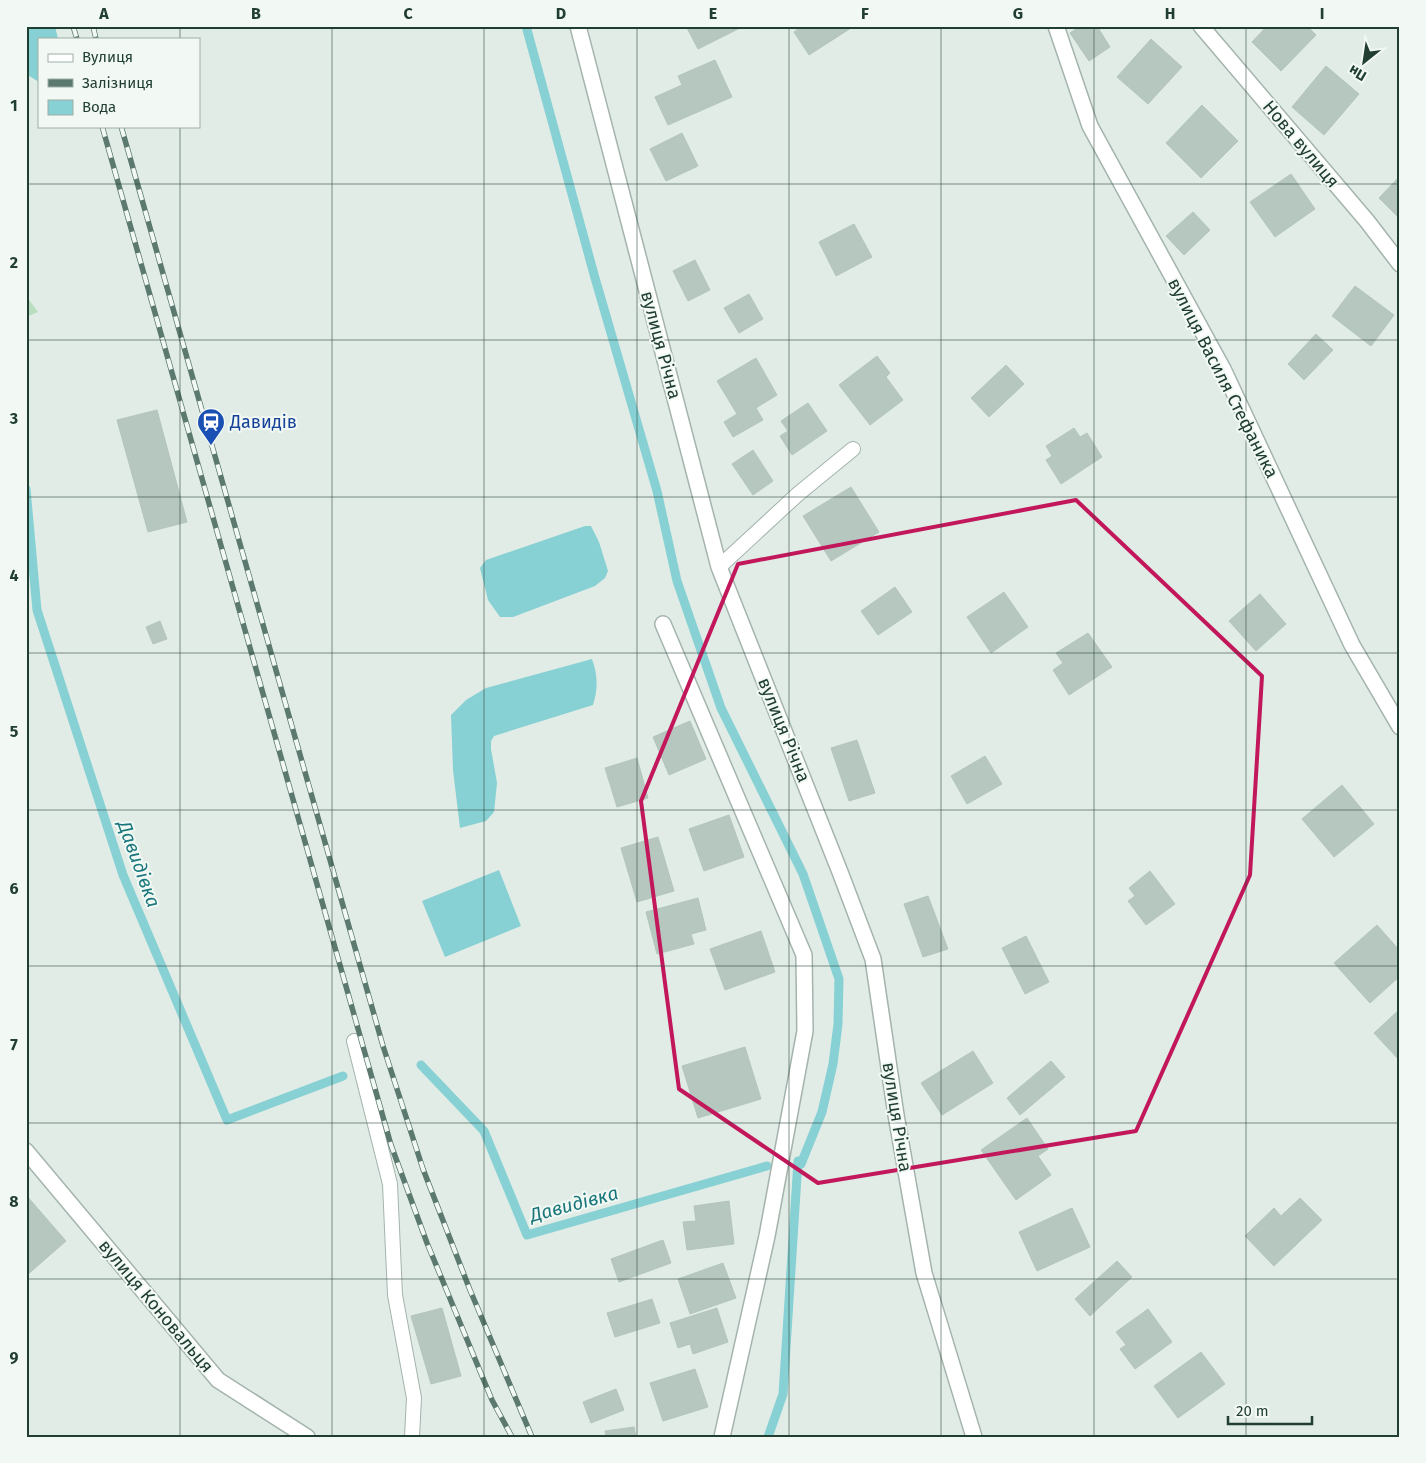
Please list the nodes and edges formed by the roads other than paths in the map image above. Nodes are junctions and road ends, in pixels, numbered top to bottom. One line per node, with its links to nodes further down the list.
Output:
1 (578, 26): 6 (street, вулиця Річна)
2 (1056, 26): 8 (street, вулиця Василя Стефаника)
3 (1201, 26): 4 (street, Нова вулиця)
4 (1400, 264)
5 (854, 449): 6 (lane)
6 (719, 567): 14 (street, вулиця Річна)
7 (664, 624): 13 (street)
8 (1400, 727)
9 (354, 1041): 12 (lane)
10 (26, 1150): 11 (street, вулиця Коновальця)
11 (307, 1437)
12 (412, 1437)
13 (722, 1437)
14 (974, 1437)

